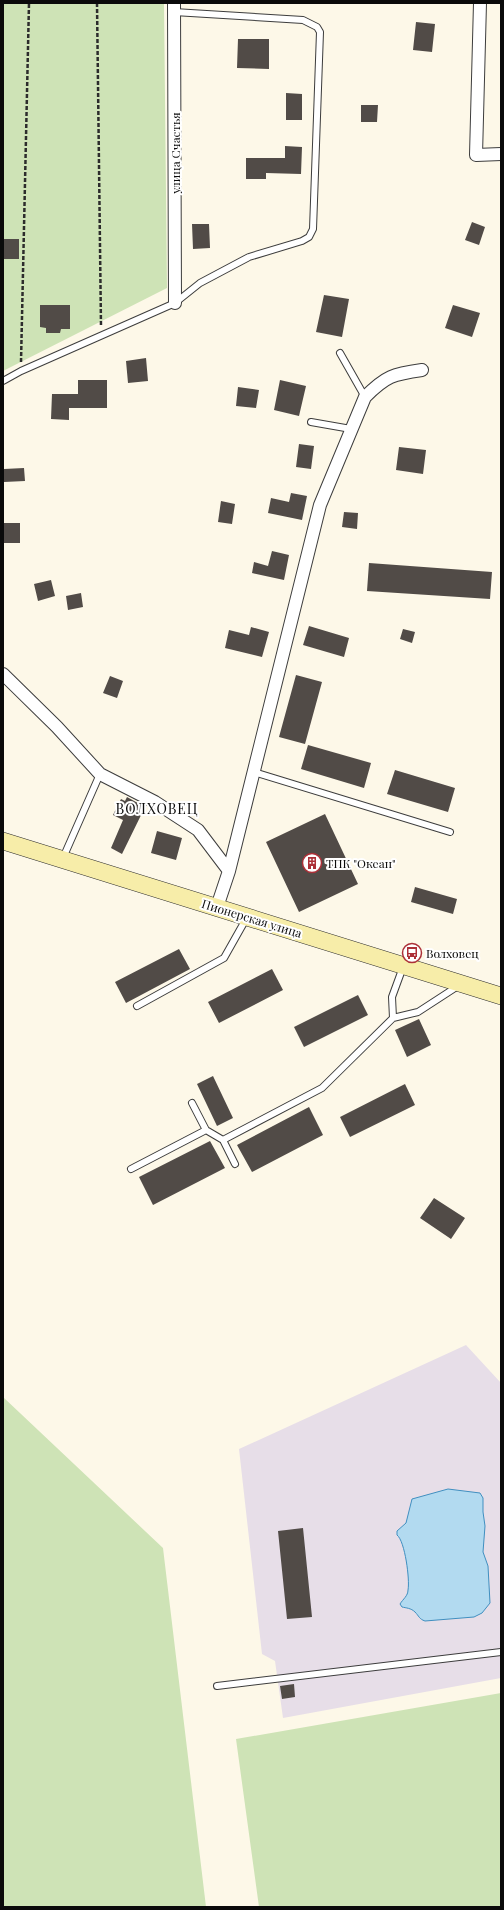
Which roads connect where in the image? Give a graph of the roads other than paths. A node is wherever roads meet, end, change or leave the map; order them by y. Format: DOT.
graph roads {
  1 [pos="480,3"];
  2 [pos="174,8"];
  3 [pos="501,154"];
  4 [pos="175,303"];
  5 [pos="340,353"];
  6 [pos="422,370"];
  7 [pos="3,381"];
  8 [pos="365,397"];
  9 [pos="311,422"];
  10 [pos="351,429"];
  11 [pos="3,674"];
  12 [pos="254,772"];
  13 [pos="100,774"];
  14 [pos="450,832"];
  15 [pos="3,841"];
  16 [pos="63,859"];
  17 [pos="229,871"];
  18 [pos="216,907"];
  19 [pos="247,917"];
  20 [pos="404,966"];
  21 [pos="461,984"];
  22 [pos="501,996"];
  23 [pos="137,1006"];
  24 [pos="393,1018"];
  25 [pos="192,1102"];
  26 [pos="206,1130"];
  27 [pos="223,1140"];
  28 [pos="235,1164"];
  29 [pos="131,1169"];
  30 [pos="501,1652"];
  31 [pos="217,1686"];
  1 -- 3 [label="street"];
  2 -- 4 [label="street, улица Счастья"];
  2 -- 4 [label="lane"];
  4 -- 7 [label="lane"];
  5 -- 8 [label="lane"];
  6 -- 8 [label="street"];
  8 -- 10 [label="street"];
  9 -- 10 [label="lane"];
  10 -- 12 [label="street"];
  11 -- 13 [label="street"];
  12 -- 14 [label="lane"];
  12 -- 17 [label="street"];
  13 -- 16 [label="lane"];
  13 -- 17 [label="street"];
  15 -- 16 [label="street, Пионерская улица"];
  16 -- 18 [label="street, Пионерская улица"];
  17 -- 18 [label="street"];
  18 -- 19 [label="street, Пионерская улица"];
  19 -- 20 [label="street, Пионерская улица"];
  19 -- 23 [label="lane"];
  20 -- 21 [label="street, Пионерская улица"];
  20 -- 24 [label="lane"];
  21 -- 22 [label="street, Пионерская улица"];
  21 -- 24 [label="lane"];
  24 -- 27 [label="lane"];
  25 -- 26 [label="lane"];
  26 -- 27 [label="lane"];
  26 -- 29 [label="lane"];
  27 -- 28 [label="lane"];
  30 -- 31 [label="lane"];
}
